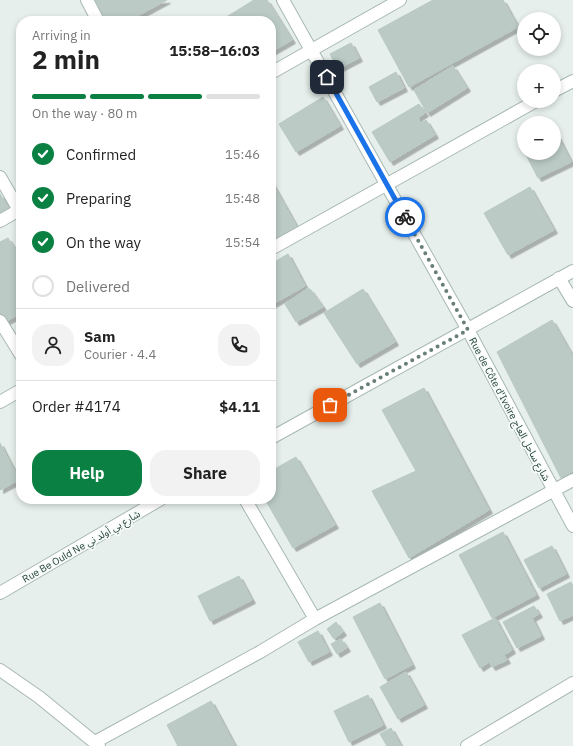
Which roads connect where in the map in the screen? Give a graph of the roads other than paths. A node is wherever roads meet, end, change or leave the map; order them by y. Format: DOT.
graph roads {
  1 [pos="87,0"];
  2 [pos="283,0"];
  3 [pos="400,0"];
  4 [pos="95,16"];
  5 [pos="313,50"];
  6 [pos="276,70"];
  7 [pos="573,81"];
  8 [pos="561,87"];
  9 [pos="523,108"];
  10 [pos="0,178"];
  11 [pos="386,184"];
  12 [pos="16,203"];
  13 [pos="16,211"];
  14 [pos="0,221"];
  15 [pos="276,246"];
  16 [pos="573,271"];
  17 [pos="559,278"];
  18 [pos="573,301"];
  19 [pos="0,322"];
  20 [pos="468,330"];
  21 [pos="16,347"];
  22 [pos="16,393"];
  23 [pos="0,402"];
  24 [pos="276,431"];
  25 [pos="573,480"];
  26 [pos="554,490"];
  27 [pos="152,504"];
  28 [pos="248,504"];
  29 [pos="573,526"];
  30 [pos="0,593"];
  31 [pos="315,620"];
  32 [pos="0,670"];
  33 [pos="573,683"];
  34 [pos="97,744"];
  35 [pos="467,746"];
  1 -- 4 [label="street"];
  2 -- 5 [label="street, Rue de Côte d'Ivoire شارع ساحل العاج"];
  3 -- 5 [label="street"];
  5 -- 6 [label="street"];
  5 -- 11 [label="street, Rue de Côte d'Ivoire شارع ساحل العاج"];
  7 -- 8 [label="street"];
  9 -- 11 [label="street"];
  10 -- 12 [label="street"];
  11 -- 15 [label="street"];
  11 -- 20 [label="street, Rue de Côte d'Ivoire شارع ساحل العاج"];
  13 -- 14 [label="street"];
  16 -- 17 [label="street"];
  17 -- 18 [label="street"];
  17 -- 20 [label="street"];
  19 -- 21 [label="street"];
  20 -- 24 [label="street"];
  20 -- 26 [label="street, Rue de Côte d'Ivoire شارع ساحل العاج"];
  22 -- 23 [label="street"];
  25 -- 26 [label="street"];
  26 -- 29 [label="street, Rue de Côte d'Ivoire شارع ساحل العاج"];
  26 -- 31 [label="street"];
  27 -- 30 [label="street, Rue Be Ould Ne شارع بي أولد ني"];
  28 -- 31 [label="street"];
  31 -- 34 [label="street"];
  32 -- 34 [label="street"];
  33 -- 35 [label="street"];
}
